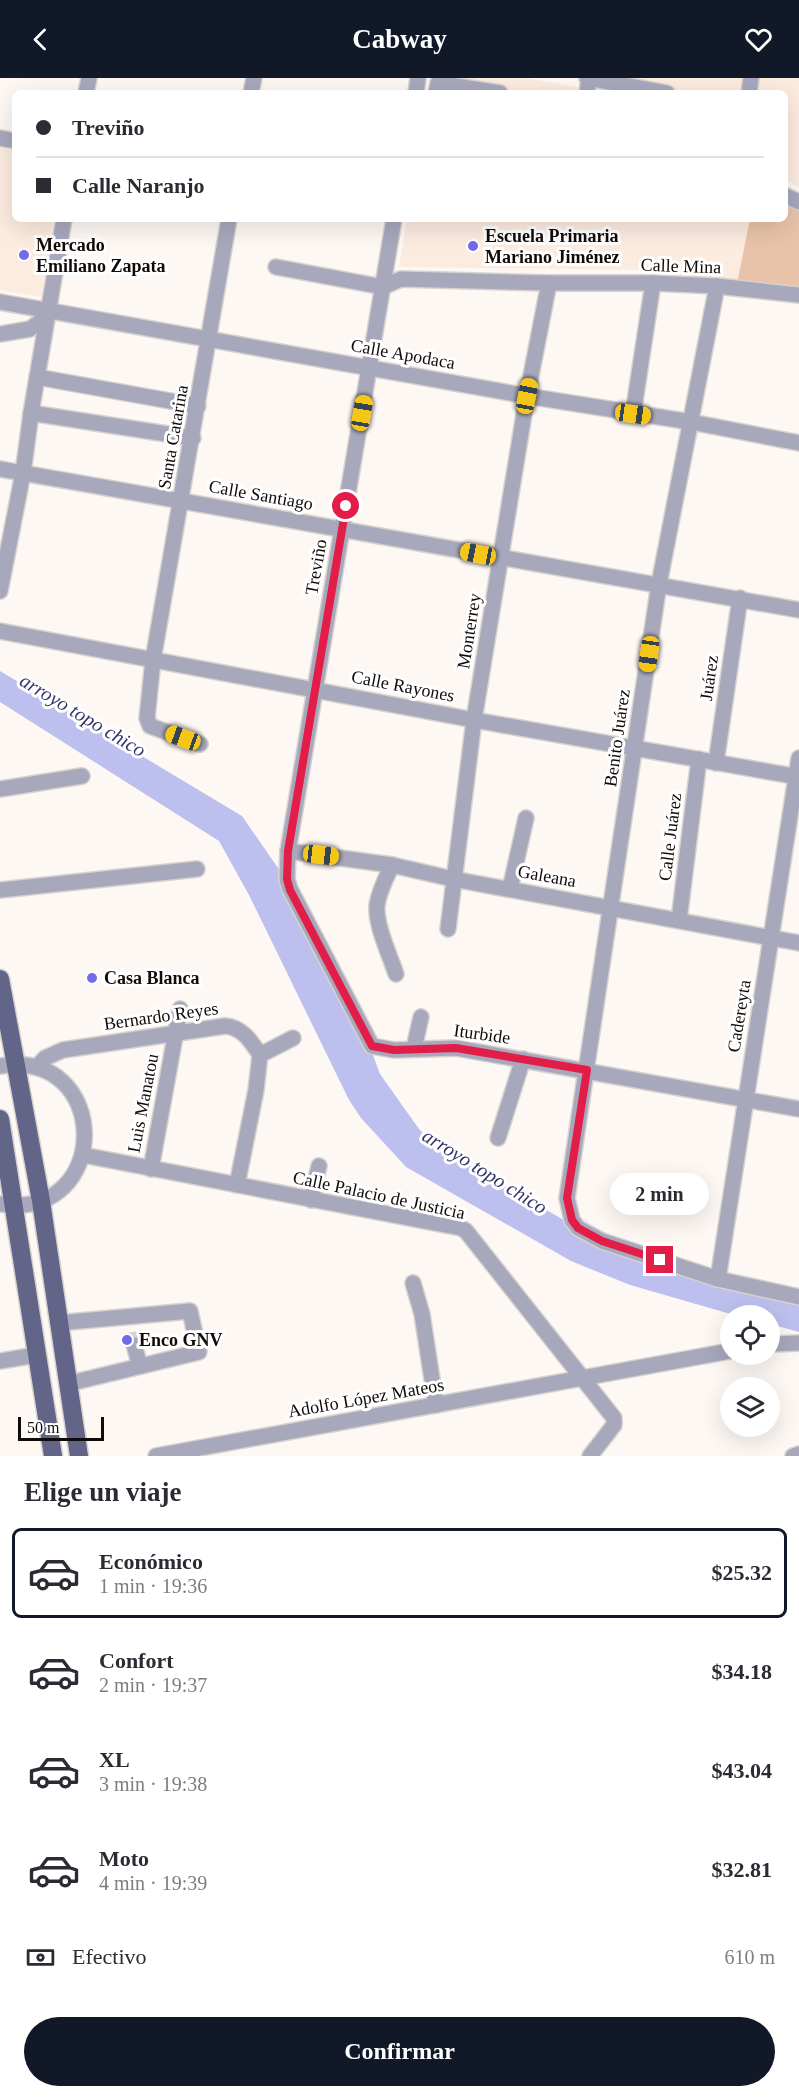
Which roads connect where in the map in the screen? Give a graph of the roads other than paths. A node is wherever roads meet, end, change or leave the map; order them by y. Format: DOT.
graph roads {
  1 [pos="589,78"];
  2 [pos="460,89"];
  3 [pos="437,90"];
  4 [pos="651,90"];
  5 [pos="64,222"];
  6 [pos="229,222"];
  7 [pos="394,222"];
  8 [pos="276,267"];
  9 [pos="549,283"];
  10 [pos="653,283"];
  11 [pos="717,286"];
  12 [pos="383,287"];
  13 [pos="799,295"];
  14 [pos="0,302"];
  15 [pos="49,313"];
  16 [pos="0,334"];
  17 [pos="210,341"];
  18 [pos="369,367"];
  19 [pos="37,377"];
  20 [pos="527,396"];
  21 [pos="198,406"];
  22 [pos="31,413"];
  23 [pos="633,414"];
  24 [pos="691,422"];
  25 [pos="193,438"];
  26 [pos="799,443"];
  27 [pos="0,469"];
  28 [pos="23,473"];
  29 [pos="182,502"];
  30 [pos="342,529"];
  31 [pos="500,558"];
  32 [pos="659,584"];
  33 [pos="0,591"];
  34 [pos="740,598"];
  35 [pos="799,610"];
  36 [pos="0,632"];
  37 [pos="153,660"];
  38 [pos="315,690"];
  39 [pos="474,720"];
  40 [pos="200,744"];
  41 [pos="636,748"];
  42 [pos="799,758"];
  43 [pos="699,759"];
  44 [pos="716,763"];
  45 [pos="82,776"];
  46 [pos="798,777"];
  47 [pos="0,789"];
  48 [pos="526,818"];
  49 [pos="288,851"];
  50 [pos="392,865"];
  51 [pos="197,869"];
  52 [pos="453,879"];
  53 [pos="510,889"];
  54 [pos="0,890"];
  55 [pos="611,908"];
  56 [pos="679,920"];
  57 [pos="448,929"];
  58 [pos="771,938"];
  59 [pos="799,943"];
  60 [pos="396,974"];
  61 [pos="0,979"];
  62 [pos="180,1009"];
  63 [pos="421,1017"];
  64 [pos="177,1034"];
  65 [pos="293,1038"];
  66 [pos="414,1048"];
  67 [pos="260,1055"];
  68 [pos="523,1059"];
  69 [pos="8,1065"];
  70 [pos="37,1067"];
  71 [pos="587,1070"];
  72 [pos="746,1099"];
  73 [pos="799,1109"];
  74 [pos="0,1119"];
  75 [pos="498,1138"];
  76 [pos="83,1155"];
  77 [pos="319,1166"];
  78 [pos="150,1169"];
  79 [pos="237,1185"];
  80 [pos="311,1200"];
  81 [pos="40,1201"];
  82 [pos="7,1205"];
  83 [pos="718,1279"];
  84 [pos="413,1283"];
  85 [pos="799,1297"];
  86 [pos="58,1323"];
  87 [pos="132,1332"];
  88 [pos="795,1343"];
  89 [pos="780,1344"];
  90 [pos="720,1353"];
  91 [pos="36,1355"];
  92 [pos="0,1361"];
  93 [pos="140,1366"];
  94 [pos="583,1378"];
  95 [pos="68,1384"];
  96 [pos="436,1405"];
  97 [pos="799,1454"];
  98 [pos="53,1456"];
  99 [pos="79,1456"];
  100 [pos="156,1456"];
  101 [pos="590,1456"];
  102 [pos="793,1456"];
  1 -- 4 [label="street"];
  2 -- 3 [label="street"];
  5 -- 15 [label="street"];
  6 -- 17 [label="street, Santa Catarina"];
  7 -- 12 [label="street, Treviño"];
  8 -- 12 [label="street"];
  9 -- 10 [label="street, Calle Mina"];
  9 -- 12 [label="street, Calle Mina"];
  9 -- 20 [label="street, Monterrey"];
  10 -- 11 [label="street, Calle Mina"];
  10 -- 23 [label="street"];
  11 -- 13 [label="street, Calle Mina"];
  11 -- 24 [label="street, Benito Juárez"];
  12 -- 18 [label="street, Treviño"];
  14 -- 15 [label="street, Calle Apodaca"];
  15 -- 16 [label="street"];
  15 -- 17 [label="street, Calle Apodaca"];
  15 -- 19 [label="street"];
  17 -- 18 [label="street, Calle Apodaca"];
  17 -- 21 [label="street, Santa Catarina"];
  18 -- 20 [label="street, Calle Apodaca"];
  18 -- 30 [label="street, Treviño"];
  19 -- 21 [label="street"];
  19 -- 22 [label="street"];
  20 -- 23 [label="street, Calle Apodaca"];
  20 -- 31 [label="street, Monterrey"];
  21 -- 25 [label="street, Santa Catarina"];
  22 -- 25 [label="street"];
  22 -- 28 [label="street"];
  23 -- 24 [label="street, Calle Apodaca"];
  24 -- 26 [label="street, Calle Apodaca"];
  24 -- 32 [label="street, Benito Juárez"];
  25 -- 29 [label="street, Santa Catarina"];
  27 -- 28 [label="street, Calle Santiago"];
  28 -- 29 [label="street, Calle Santiago"];
  28 -- 33 [label="street"];
  29 -- 30 [label="street, Calle Santiago"];
  29 -- 37 [label="street, Santa Catarina"];
  30 -- 31 [label="street, Calle Santiago"];
  30 -- 38 [label="street, Treviño"];
  31 -- 32 [label="street, Calle Santiago"];
  31 -- 39 [label="street, Monterrey"];
  32 -- 34 [label="street, Calle Santiago"];
  32 -- 41 [label="street, Benito Juárez"];
  34 -- 35 [label="street, Calle Santiago"];
  34 -- 44 [label="street, Juárez"];
  36 -- 37 [label="street, Calle Rayones"];
  37 -- 38 [label="street, Calle Rayones"];
  37 -- 40 [label="street, Santa Catarina"];
  38 -- 39 [label="street, Calle Rayones"];
  38 -- 49 [label="street, Treviño"];
  39 -- 41 [label="street, Calle Rayones"];
  39 -- 52 [label="street, Monterrey"];
  41 -- 43 [label="street, Calle Rayones"];
  41 -- 55 [label="street, Benito Juárez"];
  42 -- 46 [label="street, Cadereyta"];
  43 -- 44 [label="street, Calle Rayones"];
  43 -- 56 [label="street, Calle Juárez"];
  44 -- 46 [label="street, Calle Rayones"];
  45 -- 47 [label="street"];
  46 -- 58 [label="street, Cadereyta"];
  48 -- 53 [label="street"];
  49 -- 50 [label="street, Galeana"];
  49 -- 66 [label="street, Iturbide"];
  50 -- 52 [label="street, Galeana"];
  50 -- 60 [label="street"];
  51 -- 54 [label="street"];
  52 -- 53 [label="street, Galeana"];
  52 -- 57 [label="street, Monterrey"];
  53 -- 55 [label="street, Galeana"];
  55 -- 56 [label="street, Galeana"];
  55 -- 71 [label="street, Benito Juárez"];
  56 -- 58 [label="street, Galeana"];
  58 -- 59 [label="street, Galeana"];
  58 -- 72 [label="street, Cadereyta"];
  61 -- 69 [label="main road"];
  62 -- 64 [label="street, Luis Manatou"];
  63 -- 66 [label="street"];
  64 -- 67 [label="street, Bernardo Reyes"];
  64 -- 70 [label="street, Bernardo Reyes"];
  64 -- 78 [label="street, Luis Manatou"];
  65 -- 67 [label="street"];
  66 -- 68 [label="street, Iturbide"];
  67 -- 79 [label="street"];
  68 -- 71 [label="street, Iturbide"];
  68 -- 75 [label="street"];
  69 -- 70 [label="street"];
  69 -- 81 [label="main road"];
  70 -- 76 [label="street"];
  71 -- 72 [label="street, Iturbide"];
  71 -- 83 [label="street, Benito Juárez"];
  72 -- 73 [label="street, Iturbide"];
  72 -- 83 [label="street, Cadereyta"];
  74 -- 82 [label="main road"];
  76 -- 78 [label="street, Calle Palacio de Justicia"];
  76 -- 81 [label="street"];
  77 -- 80 [label="street"];
  78 -- 79 [label="street, Calle Palacio de Justicia"];
  79 -- 80 [label="street, Calle Palacio de Justicia"];
  80 -- 94 [label="street, Calle Palacio de Justicia"];
  81 -- 82 [label="street"];
  81 -- 86 [label="main road"];
  82 -- 91 [label="main road"];
  83 -- 85 [label="street"];
  84 -- 96 [label="street"];
  86 -- 87 [label="street"];
  86 -- 95 [label="main road"];
  87 -- 93 [label="street"];
  87 -- 93 [label="street"];
  88 -- 89 [label="street"];
  90 -- 94 [label="street, Adolfo López Mateos"];
  91 -- 92 [label="street"];
  91 -- 98 [label="main road"];
  93 -- 95 [label="street"];
  94 -- 96 [label="street, Adolfo López Mateos"];
  94 -- 101 [label="street, Calle Palacio de Justicia"];
  95 -- 99 [label="main road"];
  96 -- 100 [label="street, Adolfo López Mateos"];
  97 -- 102 [label="street"];
}
